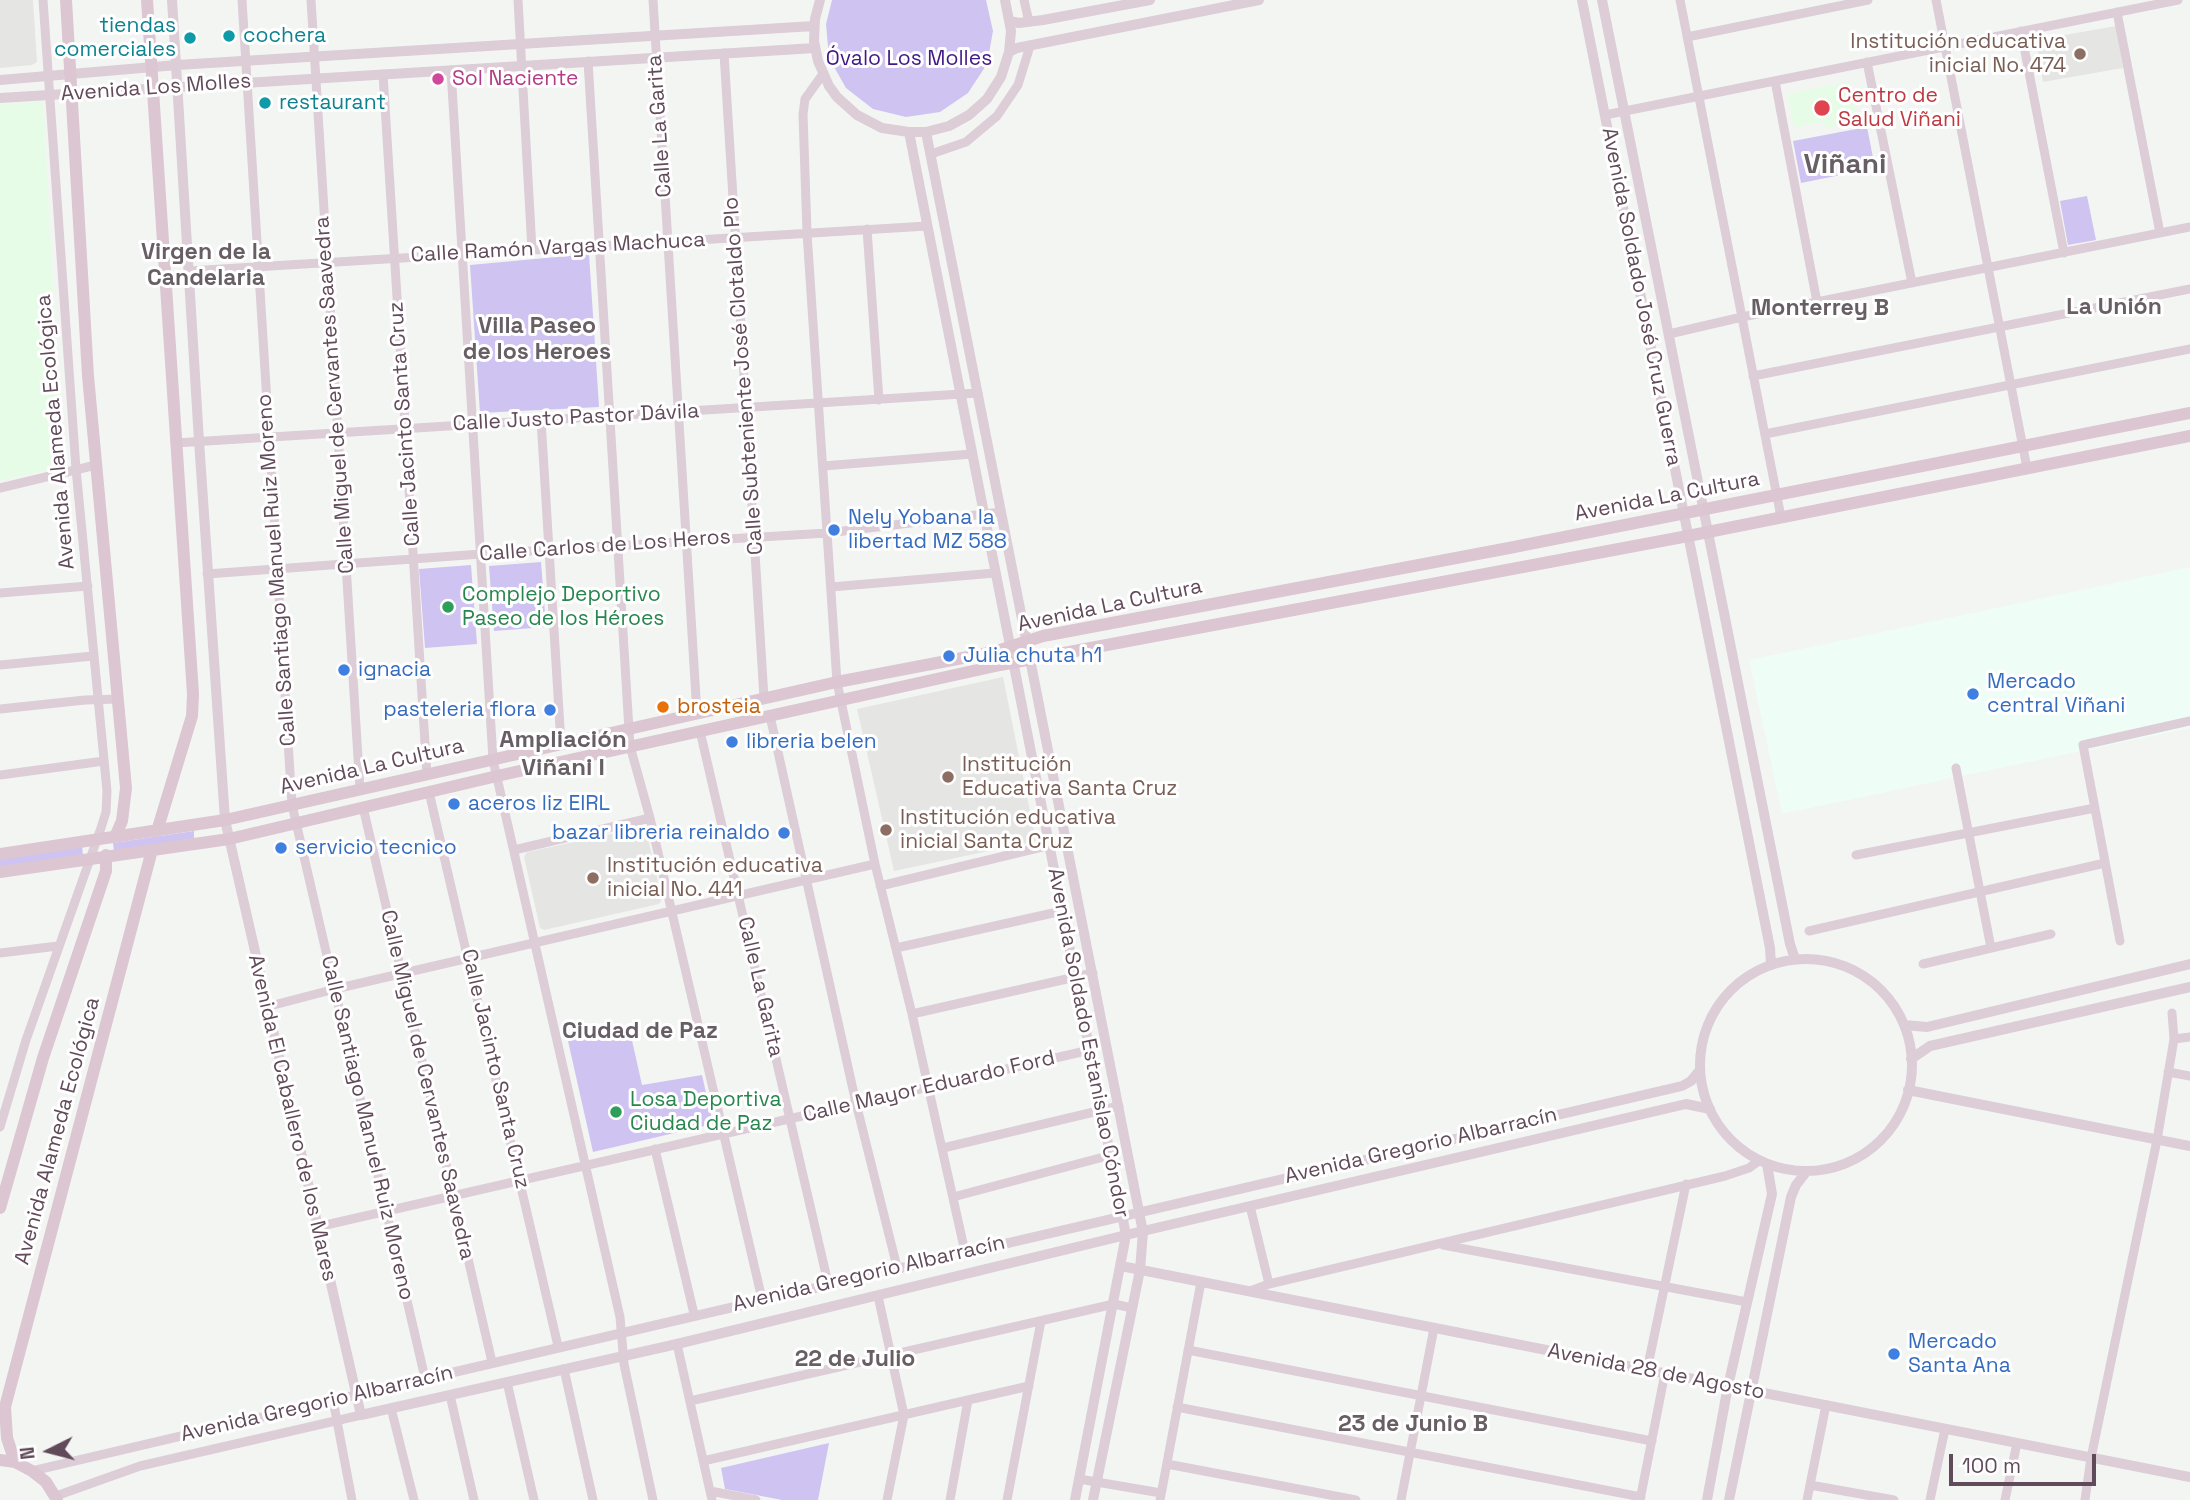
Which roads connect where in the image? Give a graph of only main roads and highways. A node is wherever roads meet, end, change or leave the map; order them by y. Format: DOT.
graph roads {
  1 [pos="66,0"];
  2 [pos="147,0"];
  3 [pos="2190,413"];
  4 [pos="2190,436"];
  5 [pos="1357,576"];
  6 [pos="1361,597"];
  7 [pos="157,831"];
  8 [pos="115,837"];
  9 [pos="152,850"];
  10 [pos="0,854"];
  11 [pos="106,855"];
  12 [pos="0,872"];
  13 [pos="0,1208"];
  14 [pos="0,1460"];
  15 [pos="15,1462"];
  16 [pos="57,1498"];
  1 -- 8 [label="main road, Avenida Alameda Ecológica"];
  2 -- 7 [label="main road"];
  3 -- 5 [label="main road, Avenida La Cultura"];
  4 -- 6 [label="main road, Avenida La Cultura"];
  5 -- 6 [label="main road"];
  5 -- 7 [label="main road, Avenida La Cultura"];
  6 -- 9 [label="main road, Avenida La Cultura"];
  7 -- 8 [label="main road, Avenida La Cultura"];
  8 -- 10 [label="main road, Avenida La Cultura"];
  9 -- 11 [label="main road, Avenida La Cultura"];
  9 -- 15 [label="main road, Avenida Alameda Ecológica"];
  11 -- 12 [label="main road, Avenida La Cultura"];
  11 -- 13 [label="main road, Avenida Alameda Ecológica"];
  14 -- 15 [label="main road"];
  15 -- 16 [label="main road"];
}
